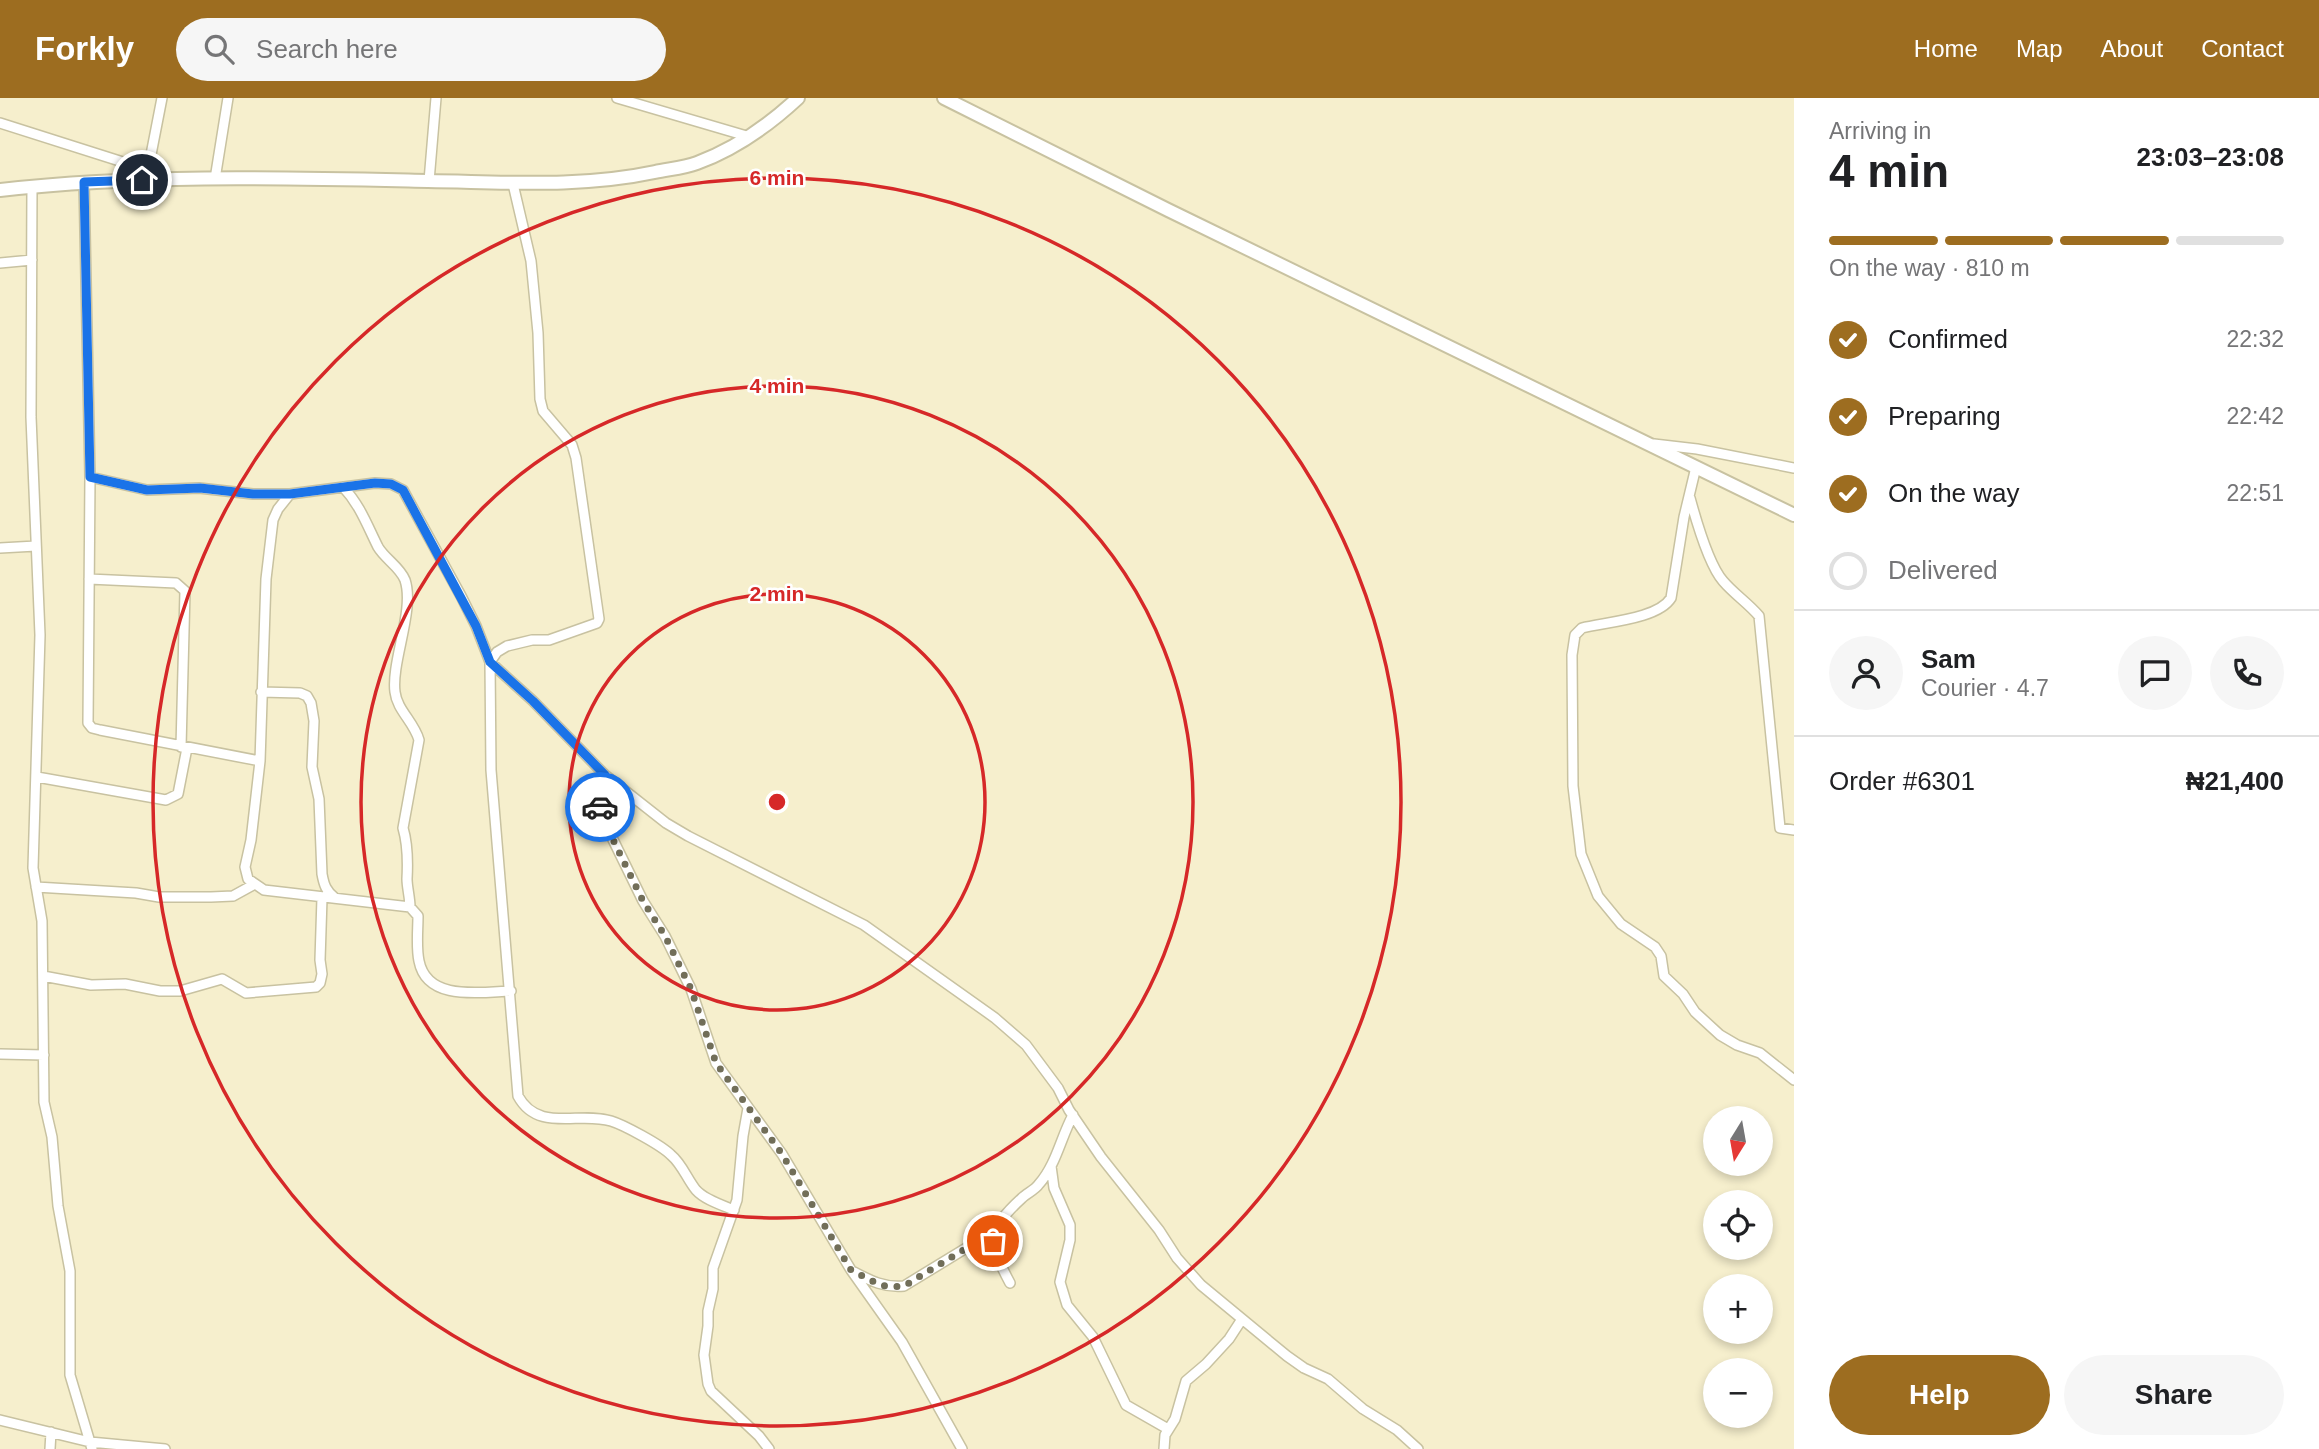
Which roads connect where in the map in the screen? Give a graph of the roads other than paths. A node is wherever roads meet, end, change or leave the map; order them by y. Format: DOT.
graph roads {
  1 [pos="162,98"];
  2 [pos="228,98"];
  3 [pos="436,98"];
  4 [pos="617,98"];
  5 [pos="798,98"];
  6 [pos="944,98"];
  7 [pos="0,123"];
  8 [pos="750,137"];
  9 [pos="145,175"];
  10 [pos="215,180"];
  11 [pos="429,181"];
  12 [pos="84,182"];
  13 [pos="513,184"];
  14 [pos="32,186"];
  15 [pos="0,190"];
  16 [pos="32,260"];
  17 [pos="0,263"];
  18 [pos="1646,443"];
  19 [pos="1696,467"];
  20 [pos="1794,468"];
  21 [pos="90,477"];
  22 [pos="343,487"];
  23 [pos="290,494"];
  24 [pos="1689,497"];
  25 [pos="1794,515"];
  26 [pos="36,546"];
  27 [pos="0,548"];
  28 [pos="89,579"];
  29 [pos="490,662"];
  30 [pos="261,692"];
  31 [pos="184,747"];
  32 [pos="260,761"];
  33 [pos="605,775"];
  34 [pos="37,777"];
  35 [pos="1794,830"];
  36 [pos="253,885"];
  37 [pos="36,887"];
  38 [pos="322,898"];
  39 [pos="335,898"];
  40 [pos="410,907"];
  41 [pos="43,975"];
  42 [pos="511,991"];
  43 [pos="0,1054"];
  44 [pos="44,1055"];
  45 [pos="1794,1080"];
  46 [pos="748,1108"];
  47 [pos="1073,1115"];
  48 [pos="1051,1166"];
  49 [pos="734,1210"];
  50 [pos="995,1231"];
  51 [pos="851,1270"];
  52 [pos="1010,1283"];
  53 [pos="1242,1319"];
  54 [pos="0,1420"];
  55 [pos="1168,1429"];
  56 [pos="51,1432"];
  57 [pos="91,1446"];
  58 [pos="50,1449"];
  59 [pos="165,1449"];
  60 [pos="769,1449"];
  61 [pos="962,1449"];
  62 [pos="1164,1449"];
  63 [pos="1418,1449"];
  1 -- 9 [label="street"];
  2 -- 10 [label="street"];
  3 -- 11 [label="street"];
  4 -- 8 [label="street"];
  5 -- 8 [label="main road"];
  6 -- 18 [label="main road"];
  7 -- 9 [label="street"];
  8 -- 13 [label="main road"];
  9 -- 10 [label="main road"];
  9 -- 12 [label="main road"];
  10 -- 11 [label="main road"];
  11 -- 13 [label="main road"];
  12 -- 14 [label="main road"];
  12 -- 21 [label="street"];
  13 -- 29 [label="street"];
  14 -- 15 [label="main road"];
  14 -- 16 [label="street"];
  16 -- 17 [label="street"];
  16 -- 26 [label="street"];
  18 -- 19 [label="main road"];
  18 -- 20 [label="street"];
  19 -- 24 [label="street"];
  19 -- 25 [label="main road"];
  21 -- 23 [label="street"];
  21 -- 28 [label="street"];
  22 -- 23 [label="street"];
  22 -- 29 [label="street"];
  22 -- 40 [label="street"];
  23 -- 30 [label="street"];
  24 -- 35 [label="street"];
  24 -- 45 [label="street"];
  26 -- 27 [label="street"];
  26 -- 34 [label="street"];
  28 -- 31 [label="street"];
  28 -- 31 [label="street"];
  29 -- 33 [label="street"];
  29 -- 42 [label="street"];
  30 -- 32 [label="street"];
  30 -- 39 [label="street"];
  31 -- 32 [label="street"];
  31 -- 34 [label="street"];
  32 -- 36 [label="street"];
  33 -- 46 [label="street"];
  33 -- 47 [label="street"];
  34 -- 37 [label="street"];
  36 -- 37 [label="street"];
  36 -- 38 [label="street"];
  37 -- 41 [label="street"];
  38 -- 39 [label="street"];
  38 -- 41 [label="street"];
  39 -- 40 [label="street"];
  40 -- 42 [label="street"];
  41 -- 44 [label="street"];
  42 -- 49 [label="street"];
  43 -- 44 [label="street"];
  44 -- 57 [label="street"];
  46 -- 49 [label="street"];
  46 -- 51 [label="street"];
  47 -- 48 [label="street"];
  47 -- 53 [label="street"];
  48 -- 50 [label="street"];
  48 -- 55 [label="street"];
  49 -- 60 [label="street"];
  50 -- 51 [label="street"];
  50 -- 52 [label="street"];
  51 -- 61 [label="street"];
  53 -- 55 [label="street"];
  53 -- 63 [label="street"];
  54 -- 56 [label="street"];
  55 -- 62 [label="street"];
  56 -- 57 [label="street"];
  56 -- 58 [label="street"];
  57 -- 59 [label="street"];
}
